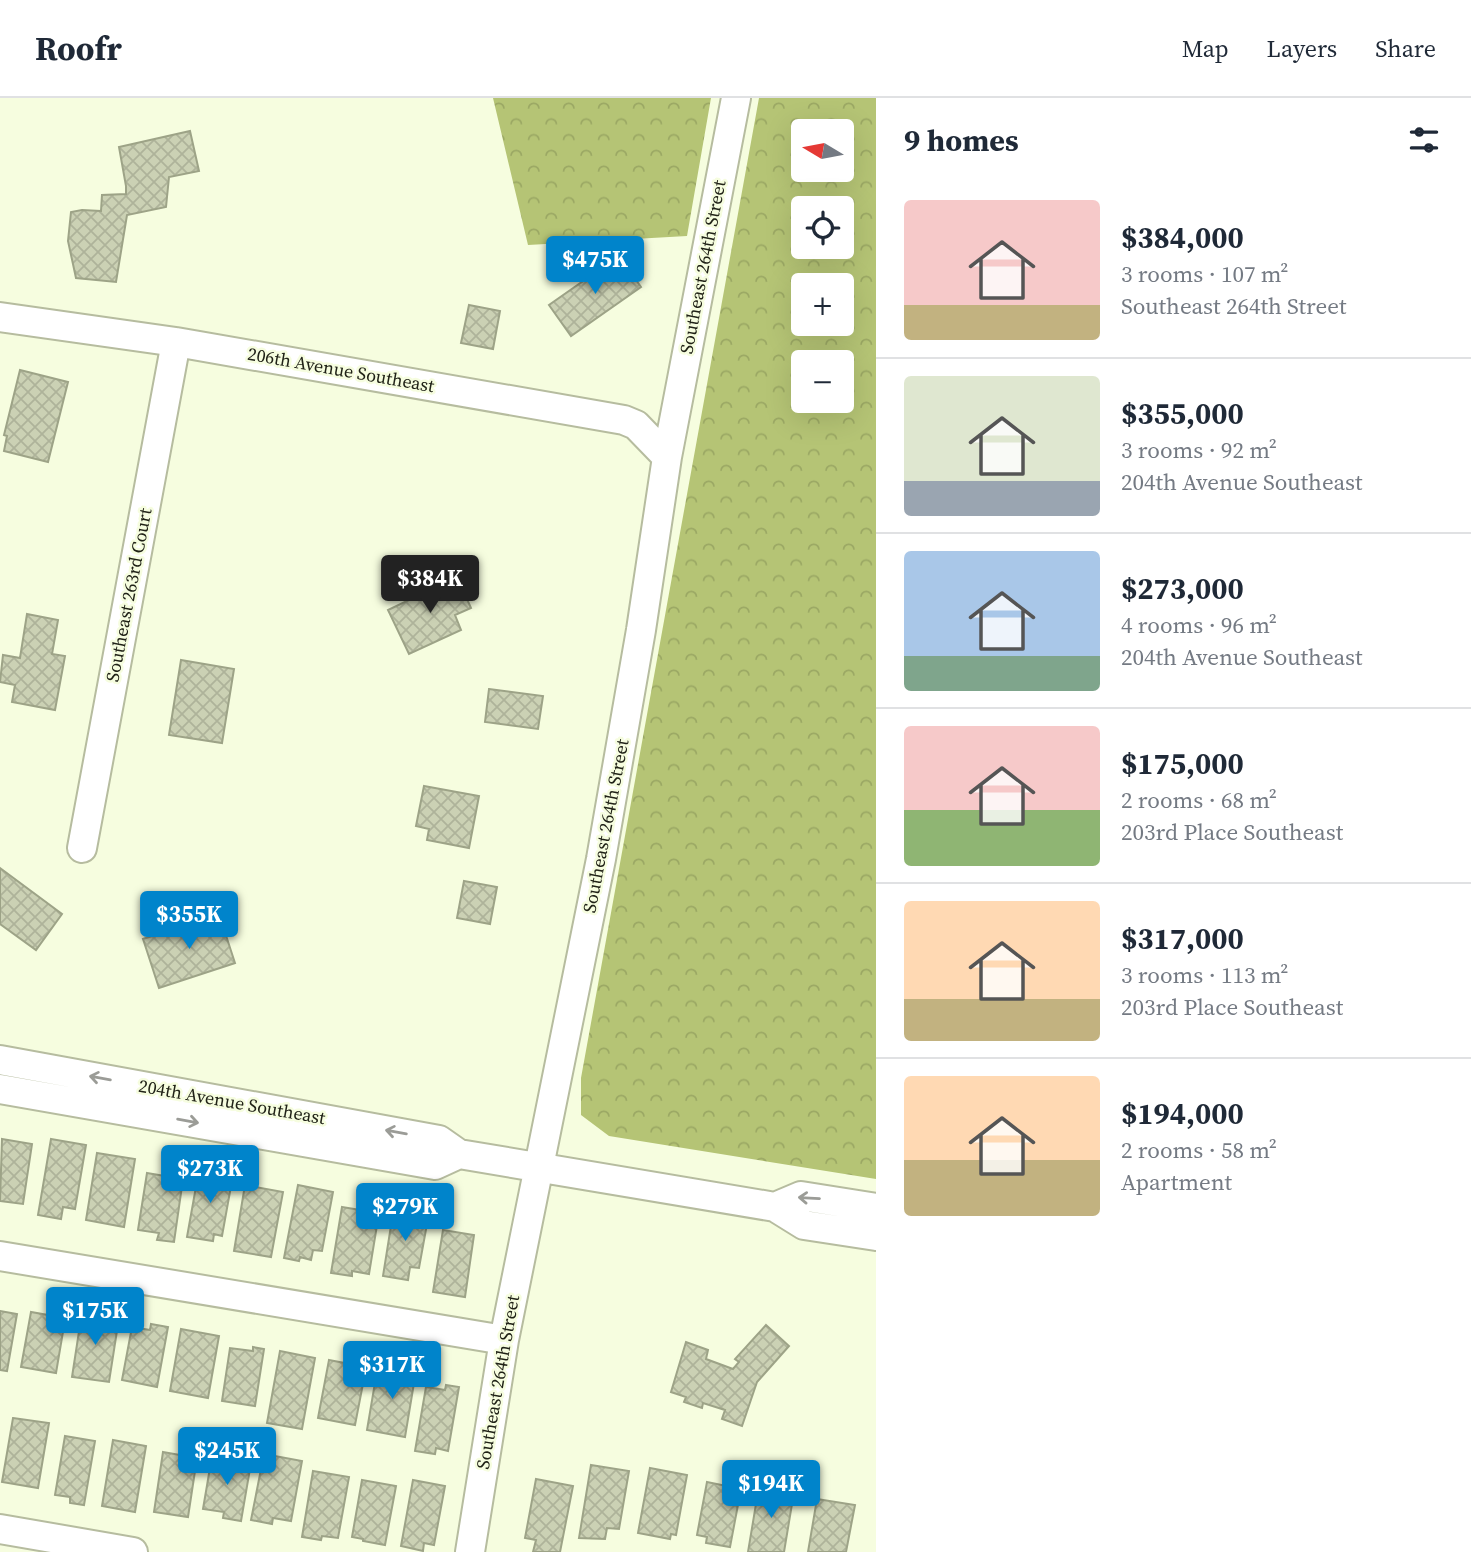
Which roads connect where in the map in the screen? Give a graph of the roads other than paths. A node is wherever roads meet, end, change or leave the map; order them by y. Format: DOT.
graph roads {
  1 [pos="736,98"];
  2 [pos="0,317"];
  3 [pos="176,342"];
  4 [pos="667,457"];
  5 [pos="82,848"];
  6 [pos="0,1060"];
  7 [pos="0,1089"];
  8 [pos="459,1154"];
  9 [pos="538,1167"];
  10 [pos="775,1207"];
  11 [pos="876,1208"];
  12 [pos="876,1236"];
  13 [pos="0,1256"];
  14 [pos="504,1340"];
  15 [pos="0,1529"];
  16 [pos="133,1552"];
  17 [pos="470,1552"];
  1 -- 4 [label="street, Southeast 264th Street"];
  2 -- 3 [label="street, 206th Avenue Southeast"];
  3 -- 4 [label="street, 206th Avenue Southeast"];
  3 -- 5 [label="street, Southeast 263rd Court"];
  4 -- 9 [label="street, Southeast 264th Street"];
  8 -- 6 [label="street, 204th Avenue Southeast, one-way"];
  7 -- 8 [label="street, 204th Avenue Southeast, one-way"];
  8 -- 9 [label="street, 204th Avenue Southeast"];
  9 -- 10 [label="street, 204th Avenue Southeast"];
  9 -- 14 [label="street, Southeast 264th Street"];
  11 -- 10 [label="street, 204th Avenue Southeast, one-way"];
  10 -- 12 [label="street, 204th Avenue Southeast"];
  13 -- 14 [label="street"];
  14 -- 17 [label="street, Southeast 264th Street"];
  15 -- 16 [label="street"];
}
